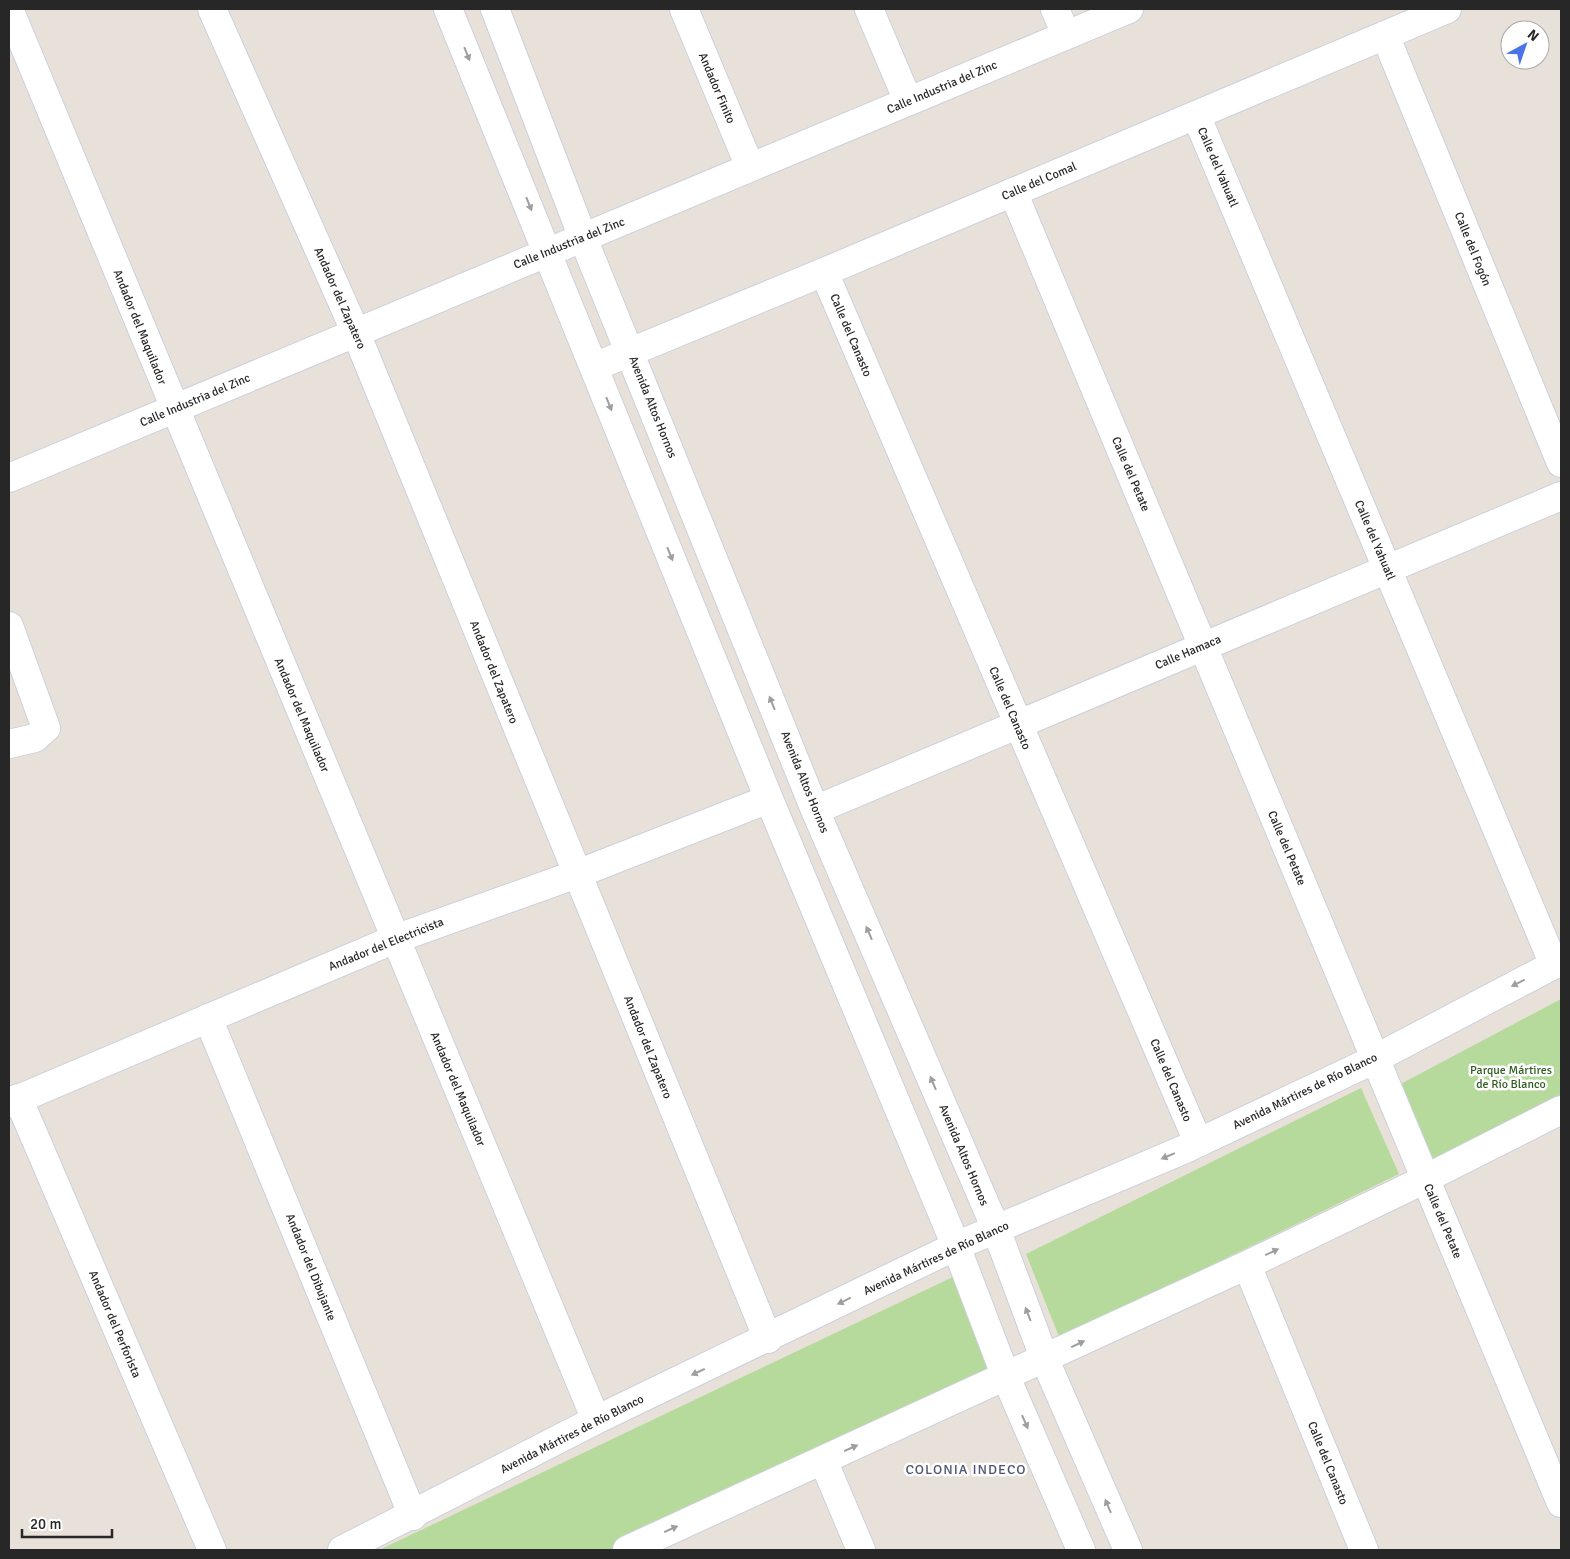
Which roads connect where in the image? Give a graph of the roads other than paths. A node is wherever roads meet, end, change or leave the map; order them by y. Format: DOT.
graph roads {
  1 [pos="9,9"];
  2 [pos="212,9"];
  3 [pos="448,9"];
  4 [pos="684,9"];
  5 [pos="869,9"];
  6 [pos="1055,9"];
  7 [pos="1128,9"];
  8 [pos="1447,9"];
  9 [pos="505,12"];
  10 [pos="1066,35"];
  11 [pos="1385,35"];
  12 [pos="908,101"];
  13 [pos="1196,115"];
  14 [pos="750,167"];
  15 [pos="1013,192"];
  16 [pos="583,238"];
  17 [pos="548,252"];
  18 [pos="824,272"];
  19 [pos="356,333"];
  20 [pos="630,351"];
  21 [pos="594,367"];
  22 [pos="174,409"];
  23 [pos="1561,463"];
  24 [pos="9,478"];
  25 [pos="1561,496"];
  26 [pos="1387,570"];
  27 [pos="9,626"];
  28 [pos="1203,646"];
  29 [pos="1017,724"];
  30 [pos="9,744"];
  31 [pos="769,799"];
  32 [pos="815,810"];
  33 [pos="577,874"];
  34 [pos="395,939"];
  35 [pos="1557,963"];
  36 [pos="208,1018"];
  37 [pos="1375,1058"];
  38 [pos="14,1100"];
  39 [pos="1561,1110"];
  40 [pos="1198,1142"];
  41 [pos="1426,1179"];
  42 [pos="996,1229"];
  43 [pos="956,1246"];
  44 [pos="1247,1264"];
  45 [pos="768,1339"];
  46 [pos="1045,1360"];
  47 [pos="1006,1377"];
  48 [pos="596,1420"];
  49 [pos="824,1460"];
  50 [pos="1561,1503"];
  51 [pos="413,1516"];
  52 [pos="639,1547"];
  53 [pos="212,1550"];
  54 [pos="342,1550"];
  55 [pos="860,1550"];
  56 [pos="1081,1550"];
  57 [pos="1128,1550"];
  58 [pos="1364,1550"];
  1 -- 22 [label="street, Andador del Maquilador"];
  2 -- 19 [label="street, Andador del Zapatero"];
  3 -- 17 [label="street, one-way"];
  4 -- 14 [label="street, Andador Finito"];
  5 -- 12 [label="street"];
  6 -- 10 [label="street"];
  7 -- 10 [label="street, Calle Industria del Zinc"];
  8 -- 11 [label="street, Calle del Comal"];
  9 -- 16 [label="street, Avenida Altos Hornos"];
  10 -- 12 [label="street, Calle Industria del Zinc"];
  11 -- 13 [label="street, Calle del Comal"];
  11 -- 23 [label="street, Calle del Fogón"];
  12 -- 14 [label="street, Calle Industria del Zinc"];
  13 -- 15 [label="street, Calle del Comal"];
  13 -- 26 [label="street, Calle del Yahuatl"];
  14 -- 16 [label="street, Calle Industria del Zinc"];
  15 -- 18 [label="street, Calle del Comal"];
  15 -- 28 [label="street, Calle del Petate"];
  16 -- 17 [label="street, Calle Industria del Zinc"];
  16 -- 20 [label="street, Avenida Altos Hornos"];
  17 -- 19 [label="street, Calle Industria del Zinc"];
  17 -- 21 [label="street"];
  18 -- 20 [label="street, Calle del Comal"];
  18 -- 29 [label="street, Calle del Canasto"];
  19 -- 22 [label="street, Calle Industria del Zinc"];
  19 -- 33 [label="street, Andador del Zapatero"];
  20 -- 21 [label="street, Calle del Comal"];
  32 -- 20 [label="street, Avenida Altos Hornos, one-way"];
  21 -- 31 [label="street, one-way"];
  22 -- 24 [label="street, Calle Industria del Zinc"];
  22 -- 34 [label="street, Andador del Maquilador"];
  25 -- 26 [label="street, Calle Hamaca"];
  26 -- 28 [label="street, Calle Hamaca"];
  26 -- 35 [label="street, Calle del Yahuatl"];
  27 -- 30 [label="street"];
  28 -- 29 [label="street, Calle Hamaca"];
  28 -- 37 [label="street, Calle del Petate"];
  29 -- 32 [label="street, Calle Hamaca"];
  29 -- 40 [label="street, Calle del Canasto"];
  31 -- 33 [label="street, Andador del Electricista"];
  31 -- 43 [label="street"];
  42 -- 32 [label="street, Avenida Altos Hornos, one-way"];
  33 -- 34 [label="street, Andador del Electricista"];
  33 -- 45 [label="street, Andador del Zapatero"];
  34 -- 36 [label="street, Andador del Electricista"];
  34 -- 48 [label="street, Andador del Maquilador"];
  35 -- 37 [label="street, Avenida Mártires de Río Blanco, one-way"];
  36 -- 38 [label="street, Andador del Electricista"];
  36 -- 51 [label="street, Andador del Dibujante"];
  37 -- 40 [label="street, Avenida Mártires de Río Blanco"];
  37 -- 41 [label="street, Calle del Petate"];
  38 -- 53 [label="street, Andador del Perforista"];
  39 -- 41 [label="street"];
  40 -- 42 [label="street, Avenida Mártires de Río Blanco, one-way"];
  44 -- 41 [label="street, one-way"];
  41 -- 50 [label="street, Calle del Petate"];
  42 -- 43 [label="street, Avenida Mártires de Río Blanco"];
  46 -- 42 [label="street, Avenida Altos Hornos, one-way"];
  43 -- 45 [label="street, Avenida Mártires de Río Blanco, one-way"];
  43 -- 47 [label="street"];
  46 -- 44 [label="street, one-way"];
  44 -- 58 [label="street, Calle del Canasto"];
  45 -- 48 [label="street, Avenida Mártires de Río Blanco, one-way"];
  46 -- 47 [label="street"];
  57 -- 46 [label="street, Avenida Altos Hornos, one-way"];
  49 -- 47 [label="street, one-way"];
  47 -- 56 [label="street, one-way"];
  48 -- 51 [label="street, Avenida Mártires de Río Blanco"];
  52 -- 49 [label="street, one-way"];
  49 -- 55 [label="street"];
  51 -- 54 [label="street, Avenida Mártires de Río Blanco"];
}
